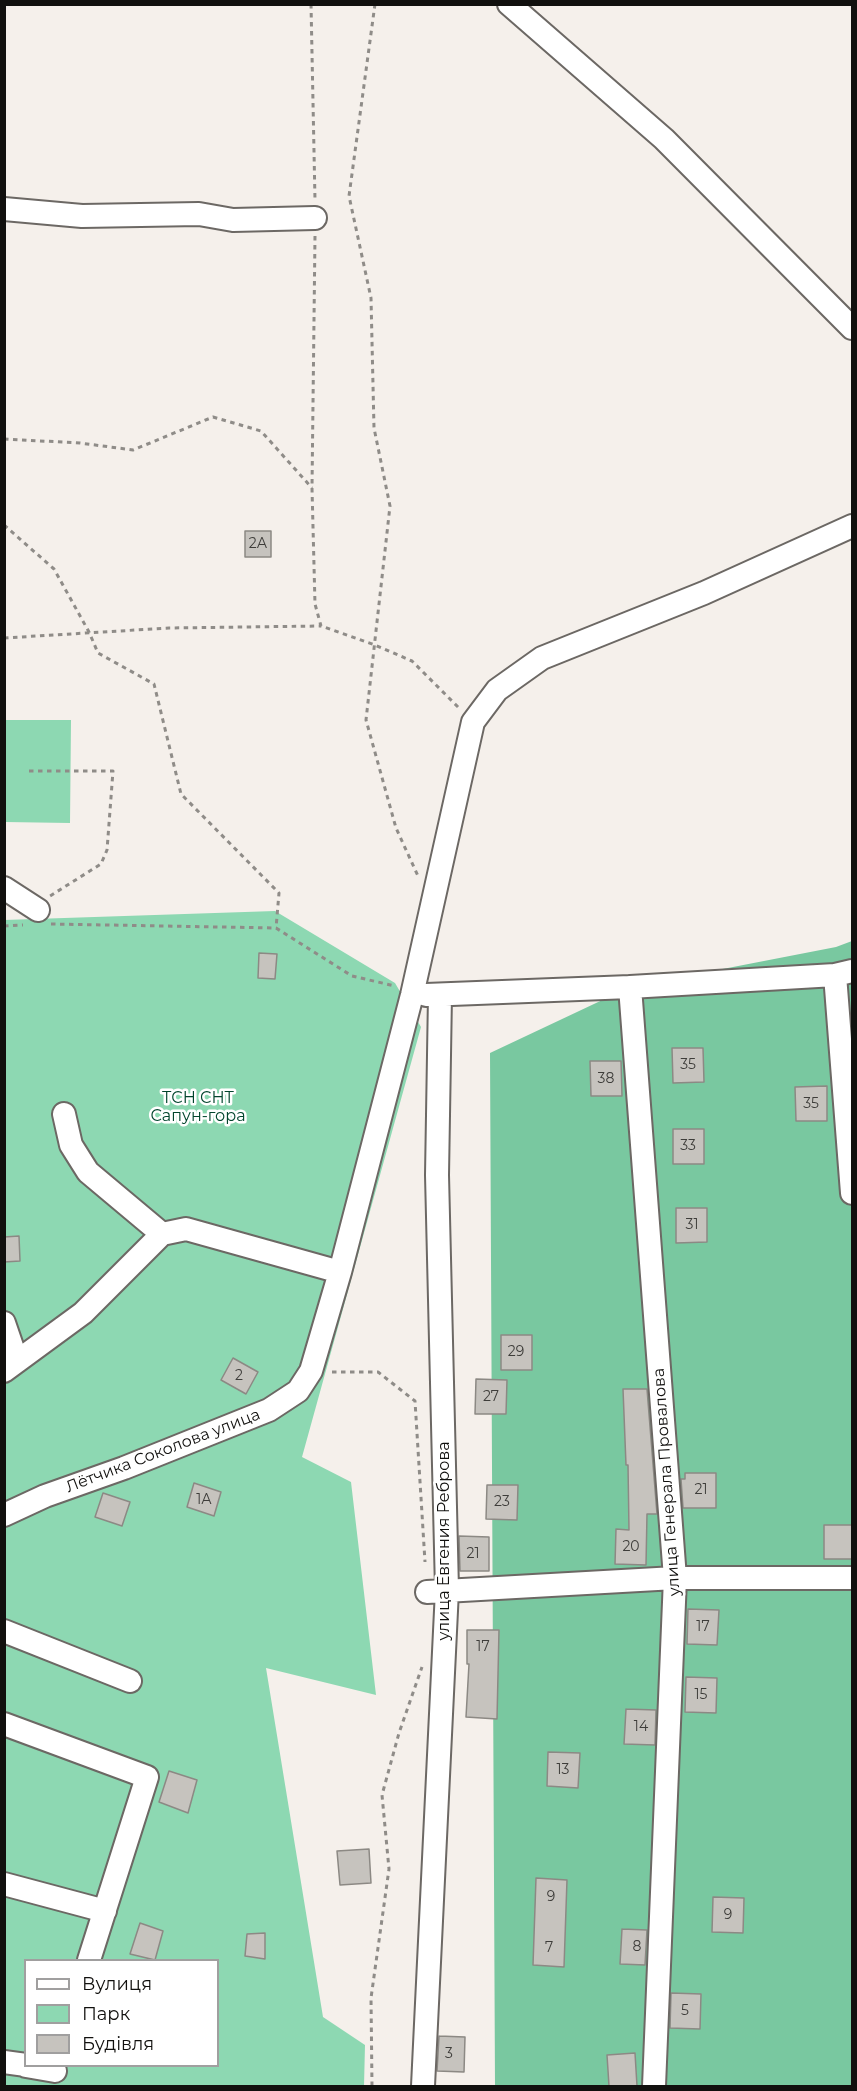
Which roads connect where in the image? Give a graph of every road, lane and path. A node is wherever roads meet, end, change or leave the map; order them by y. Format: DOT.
graph roads {
  1 [pos="311,4"];
  2 [pos="375,4"];
  3 [pos="509,4"];
  4 [pos="4,209"];
  5 [pos="315,218"];
  6 [pos="852,326"];
  7 [pos="4,438"];
  8 [pos="312,488"];
  9 [pos="4,525"];
  10 [pos="852,526"];
  11 [pos="321,626"];
  12 [pos="89,633"];
  13 [pos="4,638"];
  14 [pos="375,645"];
  15 [pos="473,722"];
  16 [pos="29,771"];
  17 [pos="418,878"];
  18 [pos="4,888"];
  19 [pos="37,917"];
  20 [pos="4,926"];
  21 [pos="276,928"];
  22 [pos="844,973"];
  23 [pos="630,987"];
  24 [pos="440,995"];
  25 [pos="412,996"];
  26 [pos="64,1114"];
  27 [pos="852,1193"];
  28 [pos="162,1234"];
  29 [pos="340,1272"];
  30 [pos="4,1323"];
  31 [pos="10,1366"];
  32 [pos="311,1371"];
  33 [pos="4,1515"];
  34 [pos="675,1578"];
  35 [pos="852,1578"];
  36 [pos="437,1591"];
  37 [pos="4,1631"];
  38 [pos="422,1667"];
  39 [pos="130,1681"];
  40 [pos="4,1724"];
  41 [pos="4,1884"];
  42 [pos="105,1911"];
  43 [pos="89,1959"];
  44 [pos="4,2062"];
  45 [pos="24,2065"];
  46 [pos="32,2067"];
  47 [pos="54,2074"];
  48 [pos="372,2086"];
  49 [pos="423,2086"];
  50 [pos="654,2086"];
  1 -- 5 [label="path"];
  2 -- 14 [label="path"];
  3 -- 6 [label="street"];
  4 -- 5 [label="street"];
  5 -- 8 [label="path"];
  7 -- 8 [label="path"];
  8 -- 11 [label="path"];
  9 -- 12 [label="path"];
  10 -- 15 [label="street"];
  11 -- 12 [label="path"];
  11 -- 14 [label="path"];
  12 -- 13 [label="path"];
  12 -- 21 [label="path"];
  14 -- 15 [label="path"];
  14 -- 17 [label="path"];
  15 -- 25 [label="street"];
  16 -- 19 [label="path"];
  18 -- 19 [label="street"];
  19 -- 20 [label="path"];
  19 -- 21 [label="path"];
  21 -- 25 [label="path"];
  22 -- 23 [label="street"];
  22 -- 27 [label="street"];
  23 -- 24 [label="street"];
  23 -- 34 [label="street, улица Генерала Провалова"];
  24 -- 25 [label="street"];
  24 -- 36 [label="street, улица Евгения Реброва"];
  25 -- 29 [label="street"];
  26 -- 28 [label="street"];
  28 -- 29 [label="street"];
  28 -- 31 [label="street"];
  29 -- 32 [label="street"];
  30 -- 31 [label="street"];
  32 -- 33 [label="street, Лётчика Соколова улица"];
  32 -- 36 [label="path"];
  34 -- 35 [label="street"];
  34 -- 36 [label="street"];
  34 -- 50 [label="street, улица Генерала Провалова"];
  36 -- 49 [label="street, улица Евгения Реброва"];
  37 -- 39 [label="street"];
  38 -- 48 [label="path"];
  40 -- 42 [label="street"];
  41 -- 42 [label="street"];
  42 -- 43 [label="street"];
  44 -- 45 [label="street"];
  46 -- 47 [label="street"];
}
